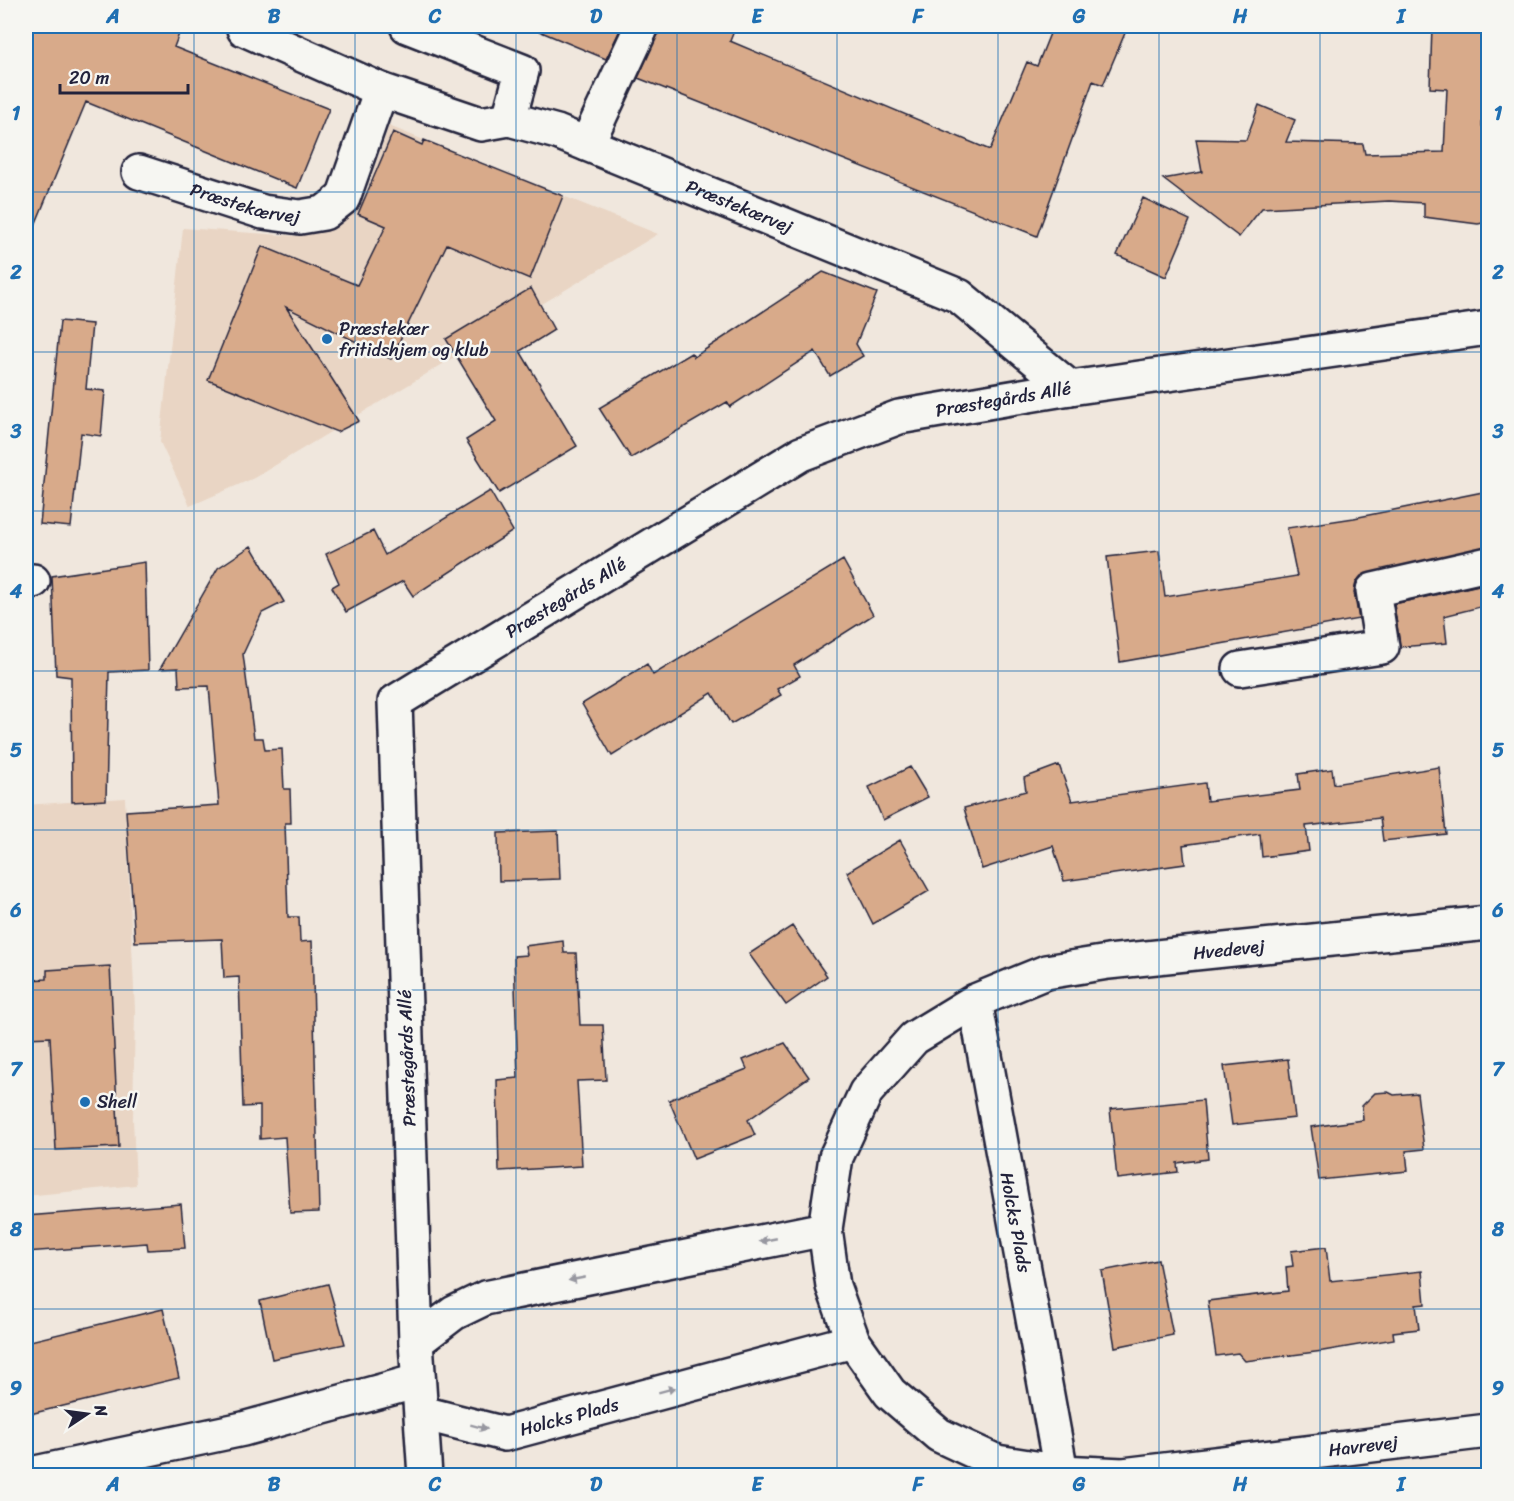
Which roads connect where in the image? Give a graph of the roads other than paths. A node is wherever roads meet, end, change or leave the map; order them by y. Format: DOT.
graph roads {
  1 [pos="407,26"];
  2 [pos="642,26"];
  3 [pos="245,27"];
  4 [pos="381,90"];
  5 [pos="509,119"];
  6 [pos="587,144"];
  7 [pos="139,172"];
  8 [pos="1488,328"];
  9 [pos="1070,388"];
  10 [pos="1488,564"];
  11 [pos="1240,669"];
  12 [pos="1488,923"];
  13 [pos="975,1001"];
  14 [pos="825,1229"];
  15 [pos="853,1341"];
  16 [pos="416,1342"];
  17 [pos="418,1381"];
  18 [pos="422,1413"];
  19 [pos="1488,1431"];
  20 [pos="1061,1473"];
  21 [pos="26,1475"];
  22 [pos="425,1476"];
  1 -- 5 [label="street"];
  2 -- 6 [label="street"];
  3 -- 4 [label="street, Præstekærvej"];
  4 -- 5 [label="street, Præstekærvej"];
  4 -- 7 [label="street, Præstekærvej"];
  5 -- 6 [label="street, Præstekærvej"];
  6 -- 9 [label="street, Præstekærvej"];
  8 -- 9 [label="street, Præstegårds Allé"];
  9 -- 16 [label="street, Præstegårds Allé"];
  10 -- 11 [label="street"];
  12 -- 13 [label="street, Hvedevej"];
  13 -- 14 [label="street"];
  13 -- 20 [label="street, Holcks Plads"];
  14 -- 15 [label="street"];
  14 -- 16 [label="street, one-way"];
  18 -- 15 [label="street, Holcks Plads, one-way"];
  15 -- 20 [label="street"];
  16 -- 17 [label="street, Præstegårds Allé"];
  17 -- 18 [label="street, Præstegårds Allé"];
  17 -- 21 [label="street"];
  18 -- 22 [label="street, Præstegårds Allé"];
  19 -- 20 [label="street, Havrevej"];
}
